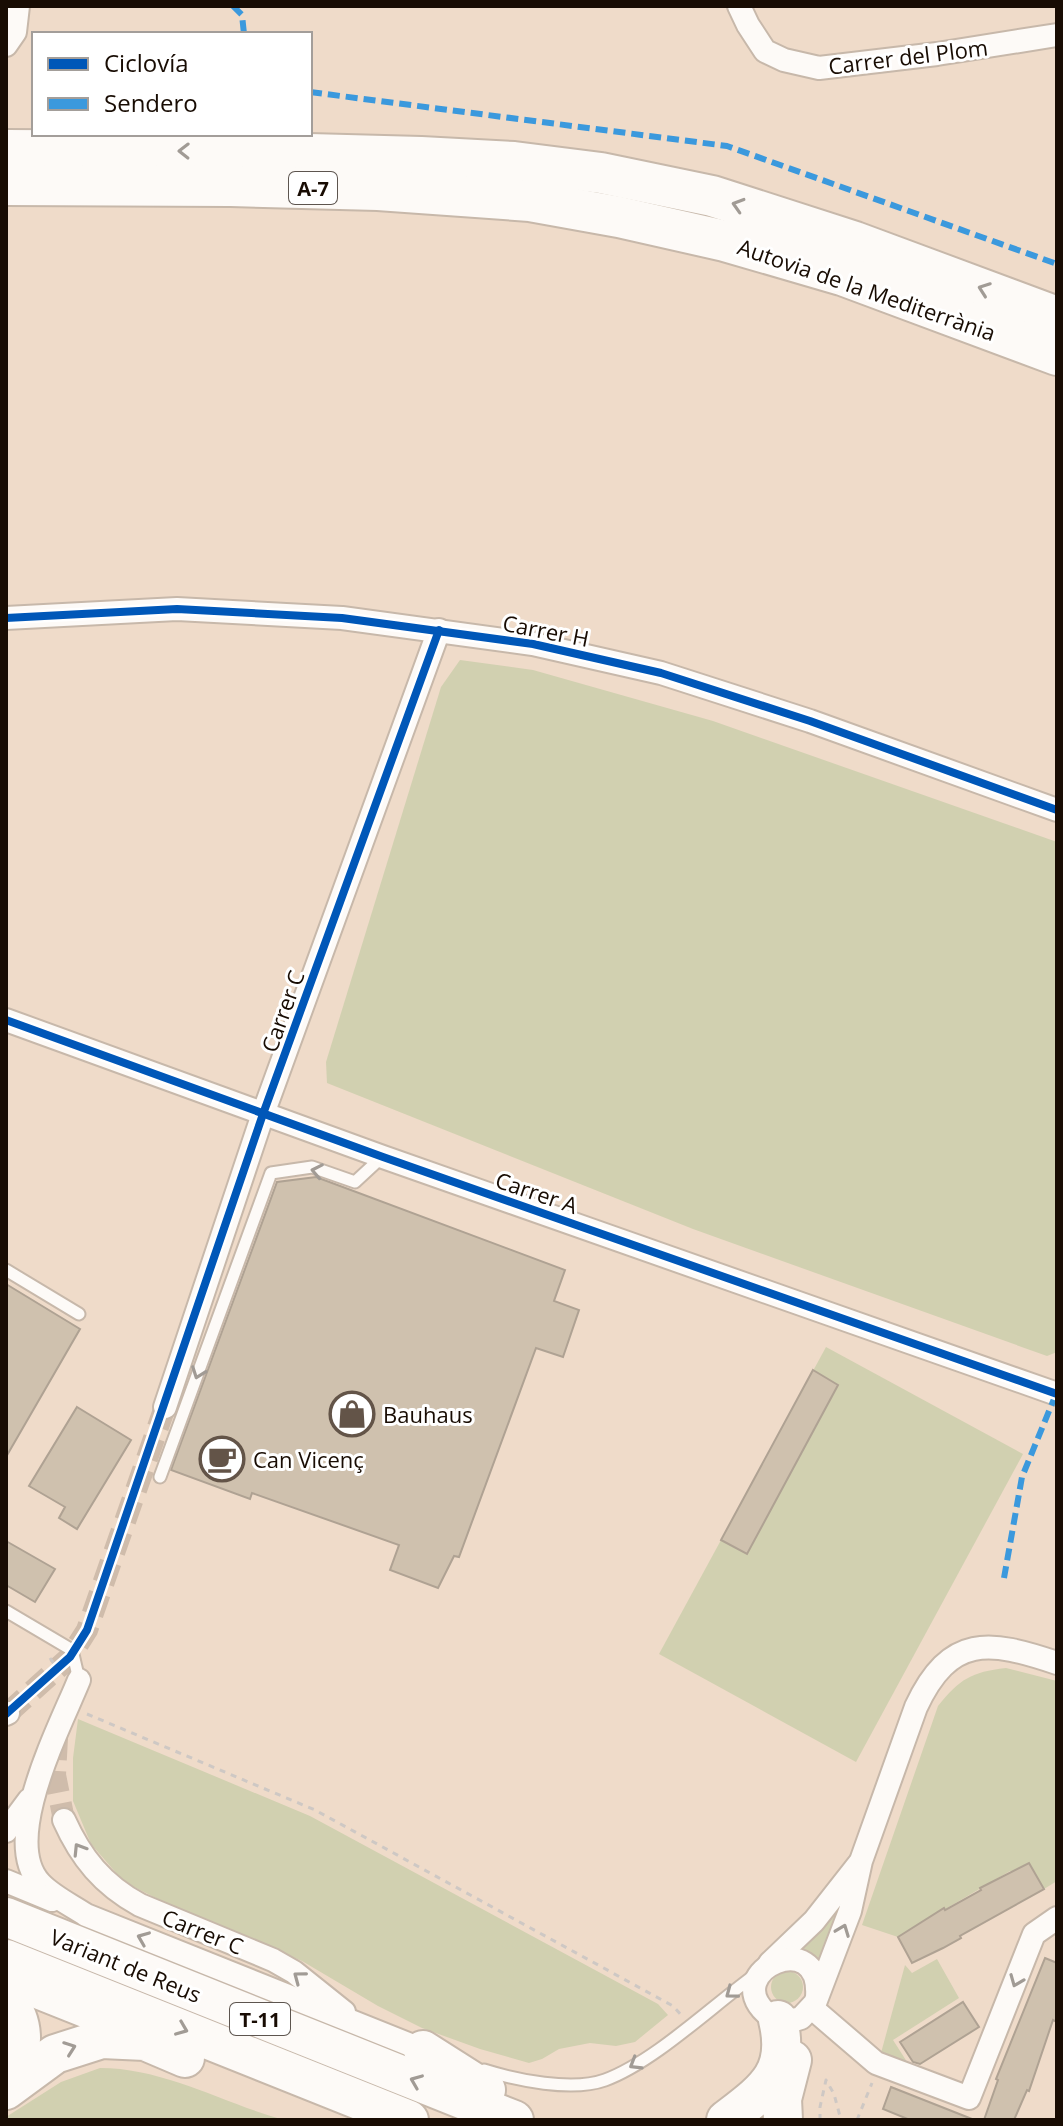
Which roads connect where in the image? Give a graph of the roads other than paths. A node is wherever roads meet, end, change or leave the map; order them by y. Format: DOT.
graph roads {
  1 [pos="18,6"];
  2 [pos="739,6"];
  3 [pos="1057,35"];
  4 [pos="6,45"];
  5 [pos="6,127"];
  6 [pos="32,127"];
  7 [pos="274,136"];
  8 [pos="6,150"];
  9 [pos="514,162"];
  10 [pos="6,185"];
  11 [pos="6,210"];
  12 [pos="619,217"];
  13 [pos="1057,317"];
  14 [pos="1057,355"];
  15 [pos="6,618"];
  16 [pos="439,630"];
  17 [pos="1057,810"];
  18 [pos="6,1020"];
  19 [pos="263,1114"];
  20 [pos="383,1157"];
  21 [pos="6,1270"];
  22 [pos="79,1314"];
  23 [pos="1057,1394"];
  24 [pos="165,1407"];
  25 [pos="160,1477"];
  26 [pos="6,1611"];
  27 [pos="1057,1663"];
  28 [pos="68,1683"];
  29 [pos="32,1796"];
  30 [pos="64,1820"];
  31 [pos="6,1831"];
  32 [pos="861,1861"];
  33 [pos="6,1881"];
  34 [pos="86,1915"];
  35 [pos="6,1917"];
  36 [pos="1057,1918"];
  37 [pos="6,1959"];
  38 [pos="767,1966"];
  39 [pos="6,1985"];
  40 [pos="6,2001"];
  41 [pos="787,2010"];
  42 [pos="360,2026"];
  43 [pos="145,2041"];
  44 [pos="423,2050"];
  45 [pos="6,2076"];
  46 [pos="6,2090"];
  47 [pos="529,2118"];
  48 [pos="380,2120"];
  49 [pos="409,2120"];
  50 [pos="726,2120"];
  51 [pos="783,2120"];
  1 -- 4 [label="street"];
  2 -- 3 [label="street, Carrer del Plom"];
  5 -- 6 [label="highway"];
  7 -- 9 [label="highway"];
  9 -- 8 [label="highway, Autovia de la Mediterrània / A-7, one-way"];
  13 -- 9 [label="highway, Autovia de la Mediterrània / A-7, one-way"];
  10 -- 12 [label="highway, Autovia de la Mediterrània / A-7"];
  11 -- 12 [label="highway"];
  12 -- 14 [label="highway, Autovia de la Mediterrània / A-7"];
  15 -- 16 [label="street, Carrer H"];
  16 -- 17 [label="street, Carrer H"];
  16 -- 19 [label="street, Carrer C"];
  18 -- 19 [label="street, Carrer A"];
  19 -- 20 [label="street, Carrer A"];
  19 -- 24 [label="street, Carrer C"];
  20 -- 23 [label="street, Carrer A"];
  20 -- 25 [label="lane, one-way"];
  21 -- 22 [label="lane"];
  26 -- 28 [label="lane"];
  27 -- 32 [label="street"];
  28 -- 29 [label="street"];
  29 -- 31 [label="street"];
  29 -- 34 [label="street"];
  42 -- 30 [label="street, Carrer C, one-way"];
  32 -- 38 [label="street"];
  41 -- 32 [label="street, one-way"];
  33 -- 34 [label="street"];
  42 -- 34 [label="street, one-way"];
  47 -- 35 [label="highway, Variant de Reus / T-11, one-way"];
  36 -- 41 [label="street, one-way"];
  37 -- 49 [label="highway, Variant de Reus / T-11, one-way"];
  38 -- 41 [label="street"];
  38 -- 41 [label="street"];
  38 -- 44 [label="lane, one-way"];
  39 -- 43 [label="street"];
  40 -- 45 [label="highway"];
  41 -- 50 [label="highway"];
  41 -- 51 [label="highway"];
  42 -- 44 [label="street"];
  46 -- 43 [label="highway, one-way"];
  43 -- 48 [label="highway"];
  44 -- 47 [label="highway"];
}
